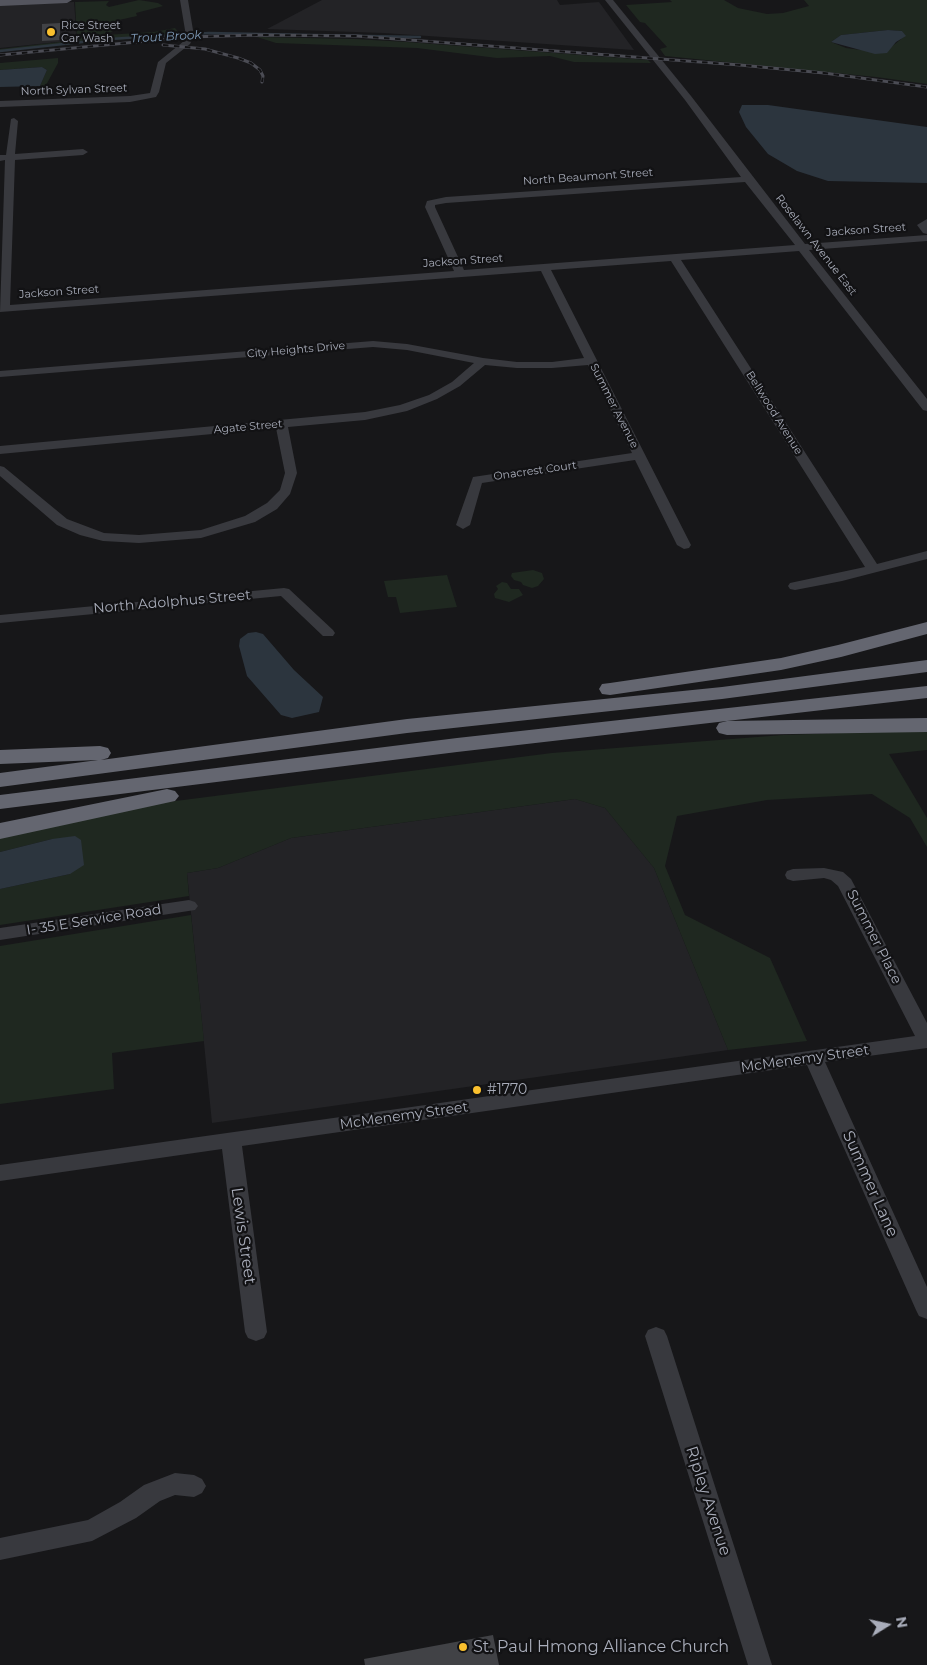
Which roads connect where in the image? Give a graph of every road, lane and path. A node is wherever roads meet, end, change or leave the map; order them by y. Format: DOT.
graph roads {
  1 [pos="53,0"];
  2 [pos="67,0"];
  3 [pos="184,0"];
  4 [pos="609,0"];
  5 [pos="0,3"];
  6 [pos="0,104"];
  7 [pos="14,121"];
  8 [pos="83,152"];
  9 [pos="5,158"];
  10 [pos="748,179"];
  11 [pos="4,203"];
  12 [pos="430,203"];
  13 [pos="927,222"];
  14 [pos="927,231"];
  15 [pos="927,238"];
  16 [pos="802,247"];
  17 [pos="4,253"];
  18 [pos="674,257"];
  19 [pos="544,267"];
  20 [pos="460,274"];
  21 [pos="3,309"];
  22 [pos="483,361"];
  23 [pos="591,361"];
  24 [pos="0,374"];
  25 [pos="927,407"];
  26 [pos="282,424"];
  27 [pos="0,450"];
  28 [pos="639,456"];
  29 [pos="0,470"];
  30 [pos="463,524"];
  31 [pos="684,545"];
  32 [pos="927,555"];
  33 [pos="873,569"];
  34 [pos="795,586"];
  35 [pos="0,619"];
  36 [pos="927,628"];
  37 [pos="328,633"];
  38 [pos="927,666"];
  39 [pos="927,692"];
  40 [pos="927,725"];
  41 [pos="407,726"];
  42 [pos="580,731"];
  43 [pos="279,742"];
  44 [pos="0,757"];
  45 [pos="336,761"];
  46 [pos="0,780"];
  47 [pos="0,802"];
  48 [pos="0,831"];
  49 [pos="793,875"];
  50 [pos="189,906"];
  51 [pos="0,934"];
  52 [pos="927,1041"];
  53 [pos="813,1058"];
  54 [pos="231,1140"];
  55 [pos="0,1173"];
  56 [pos="927,1310"];
  57 [pos="256,1332"];
  58 [pos="656,1336"];
  59 [pos="194,1486"];
  60 [pos="0,1549"];
  61 [pos="760,1665"];
  1 -- 2 [label="main road"];
  1 -- 5 [label="main road"];
  3 -- 6 [label="street, North Sylvan Street"];
  4 -- 10 [label="street, Roselawn Avenue East"];
  7 -- 9 [label="street"];
  8 -- 9 [label="street"];
  9 -- 11 [label="street"];
  10 -- 12 [label="street, North Beaumont Street"];
  10 -- 16 [label="street, Roselawn Avenue East"];
  11 -- 17 [label="street"];
  12 -- 20 [label="street"];
  13 -- 14 [label="street, Jackson Street"];
  15 -- 16 [label="street, Jackson Street"];
  16 -- 18 [label="street, Jackson Street"];
  16 -- 25 [label="street, Roselawn Avenue East"];
  17 -- 21 [label="street"];
  18 -- 19 [label="street, Jackson Street"];
  18 -- 33 [label="street, Bellwood Avenue"];
  19 -- 20 [label="street, Jackson Street"];
  19 -- 23 [label="street, Summer Avenue"];
  20 -- 21 [label="street, Jackson Street"];
  22 -- 23 [label="street, City Heights Drive"];
  22 -- 24 [label="street, City Heights Drive"];
  22 -- 26 [label="street, Agate Street"];
  23 -- 28 [label="street, Summer Avenue"];
  26 -- 27 [label="street, Agate Street"];
  26 -- 29 [label="street"];
  28 -- 30 [label="street, Onacrest Court"];
  28 -- 31 [label="street, Summer Avenue"];
  32 -- 33 [label="street"];
  33 -- 34 [label="street"];
  35 -- 37 [label="street, North Adolphus Street"];
  36 -- 41 [label="highway"];
  38 -- 41 [label="highway"];
  39 -- 42 [label="highway"];
  40 -- 42 [label="highway"];
  41 -- 43 [label="highway"];
  42 -- 45 [label="highway"];
  43 -- 44 [label="highway"];
  43 -- 46 [label="highway"];
  45 -- 47 [label="highway"];
  45 -- 48 [label="highway"];
  49 -- 52 [label="street, Summer Place"];
  50 -- 51 [label="street, I- 35 E Service Road"];
  52 -- 53 [label="street, McMenemy Street"];
  53 -- 54 [label="street, McMenemy Street"];
  53 -- 56 [label="street, Summer Lane"];
  54 -- 55 [label="street, McMenemy Street"];
  54 -- 57 [label="street, Lewis Street"];
  58 -- 61 [label="street, Ripley Avenue"];
  59 -- 60 [label="street"];
}
